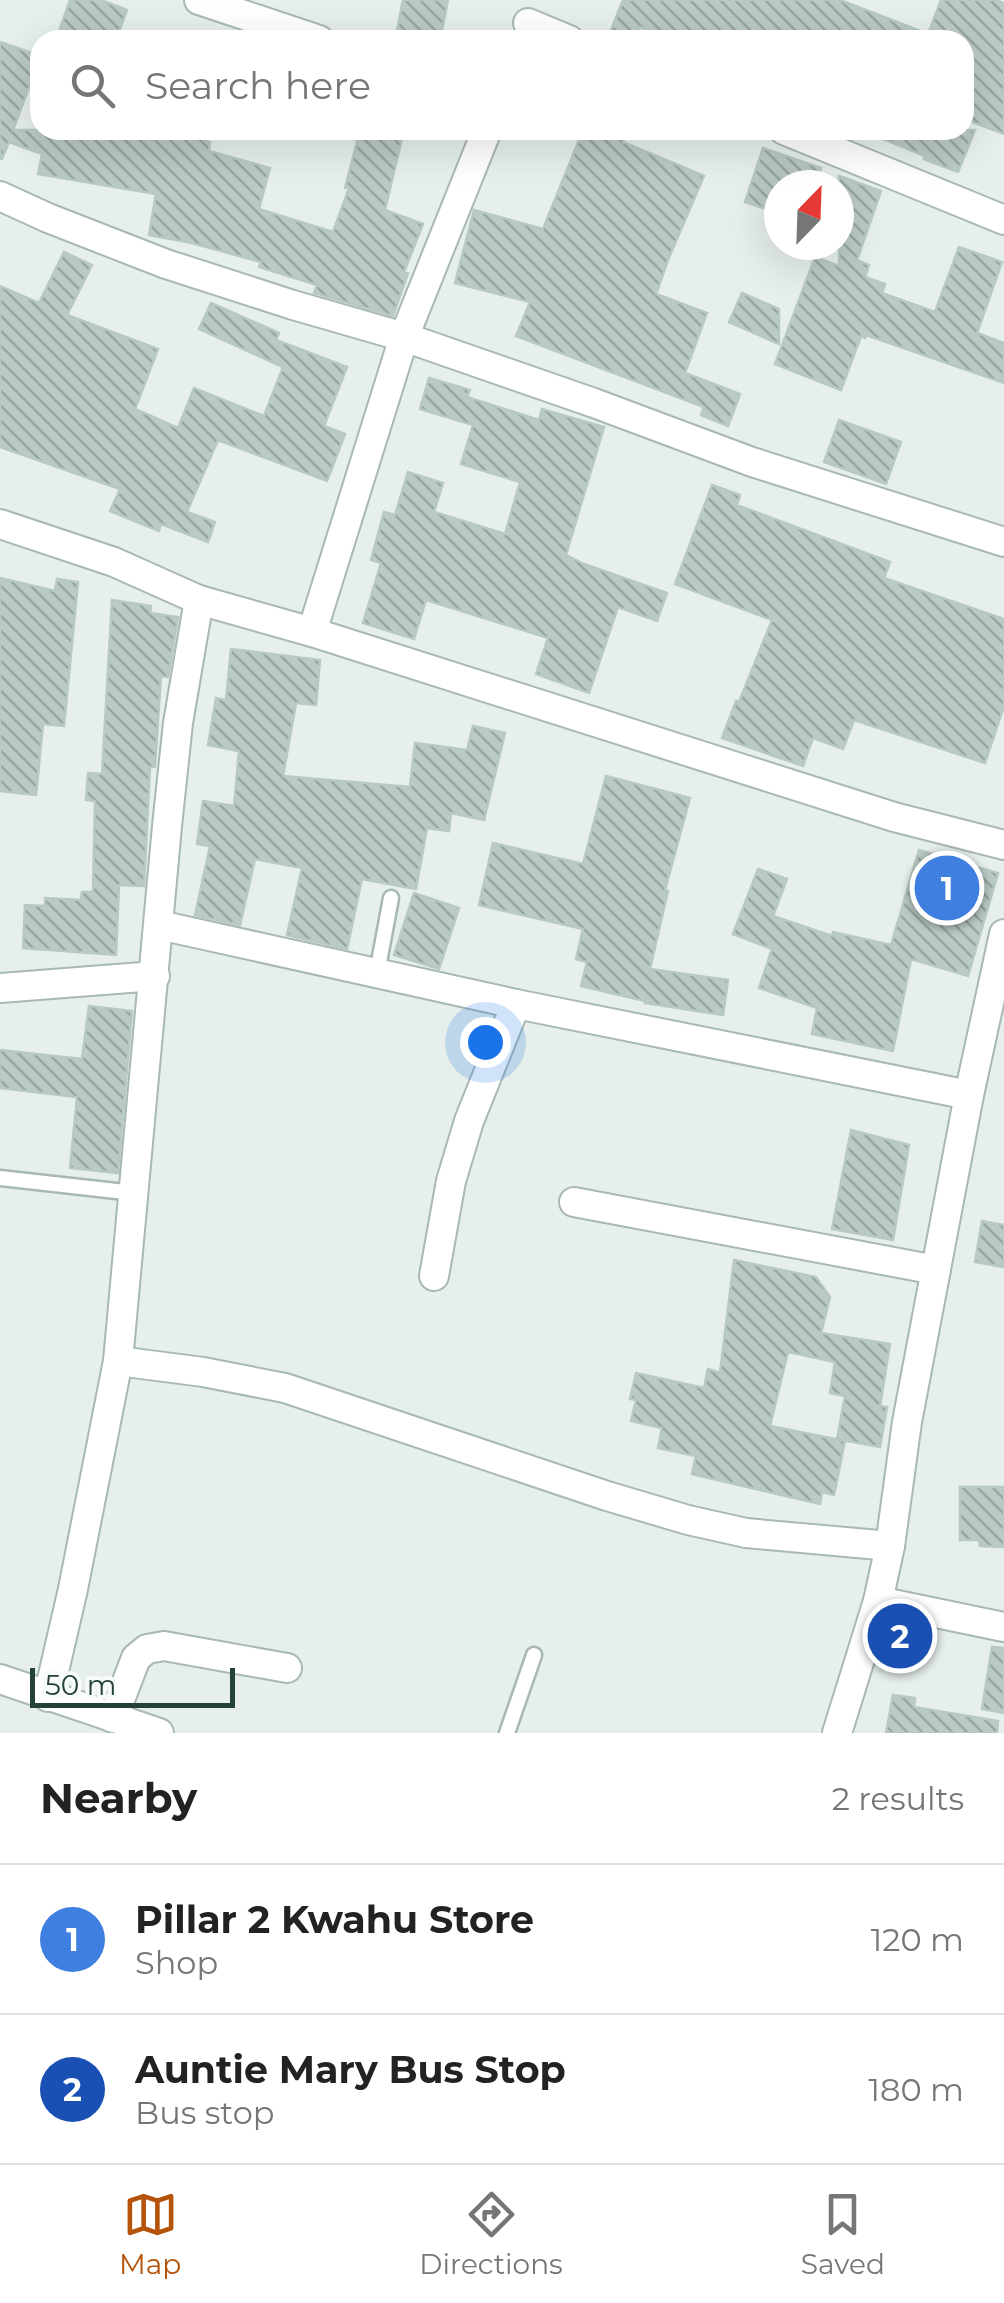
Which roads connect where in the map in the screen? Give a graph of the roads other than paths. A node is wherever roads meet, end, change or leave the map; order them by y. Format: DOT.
graph roads {
  1 [pos="198,0"];
  2 [pos="289,30"];
  3 [pos="483,140"];
  4 [pos="808,140"];
  5 [pos="0,196"];
  6 [pos="1004,220"];
  7 [pos="404,337"];
  8 [pos="0,524"];
  9 [pos="1004,542"];
  10 [pos="200,600"];
  11 [pos="312,632"];
  12 [pos="1004,845"];
  13 [pos="392,898"];
  14 [pos="159,925"];
  15 [pos="1004,934"];
  16 [pos="377,973"];
  17 [pos="155,976"];
  18 [pos="0,988"];
  19 [pos="516,1004"];
  20 [pos="969,1095"];
  21 [pos="0,1178"];
  22 [pos="134,1193"];
  23 [pos="574,1202"];
  24 [pos="936,1270"];
  25 [pos="434,1276"];
  26 [pos="118,1361"];
  27 [pos="890,1546"];
  28 [pos="878,1601"];
  29 [pos="1004,1627"];
  30 [pos="534,1655"];
  31 [pos="288,1668"];
  32 [pos="0,1679"];
  33 [pos="48,1697"];
  34 [pos="113,1718"];
  35 [pos="159,1733"];
  36 [pos="507,1733"];
  37 [pos="837,1733"];
  1 -- 2 [label="street"];
  3 -- 7 [label="street"];
  4 -- 6 [label="street"];
  5 -- 7 [label="street"];
  7 -- 9 [label="street"];
  7 -- 11 [label="street"];
  8 -- 10 [label="street"];
  10 -- 11 [label="street"];
  10 -- 14 [label="street"];
  11 -- 12 [label="street"];
  13 -- 16 [label="lane"];
  14 -- 16 [label="street"];
  14 -- 17 [label="street"];
  15 -- 20 [label="street"];
  16 -- 19 [label="street"];
  17 -- 18 [label="street"];
  17 -- 22 [label="street"];
  19 -- 20 [label="street"];
  19 -- 25 [label="street"];
  20 -- 24 [label="street"];
  21 -- 22 [label="lane"];
  22 -- 26 [label="street"];
  23 -- 24 [label="street"];
  24 -- 27 [label="street"];
  26 -- 27 [label="street"];
  26 -- 33 [label="street"];
  27 -- 28 [label="street"];
  28 -- 29 [label="street"];
  28 -- 37 [label="street"];
  30 -- 36 [label="lane"];
  31 -- 34 [label="street"];
  32 -- 33 [label="street"];
  33 -- 34 [label="street"];
  34 -- 35 [label="street"];
}
